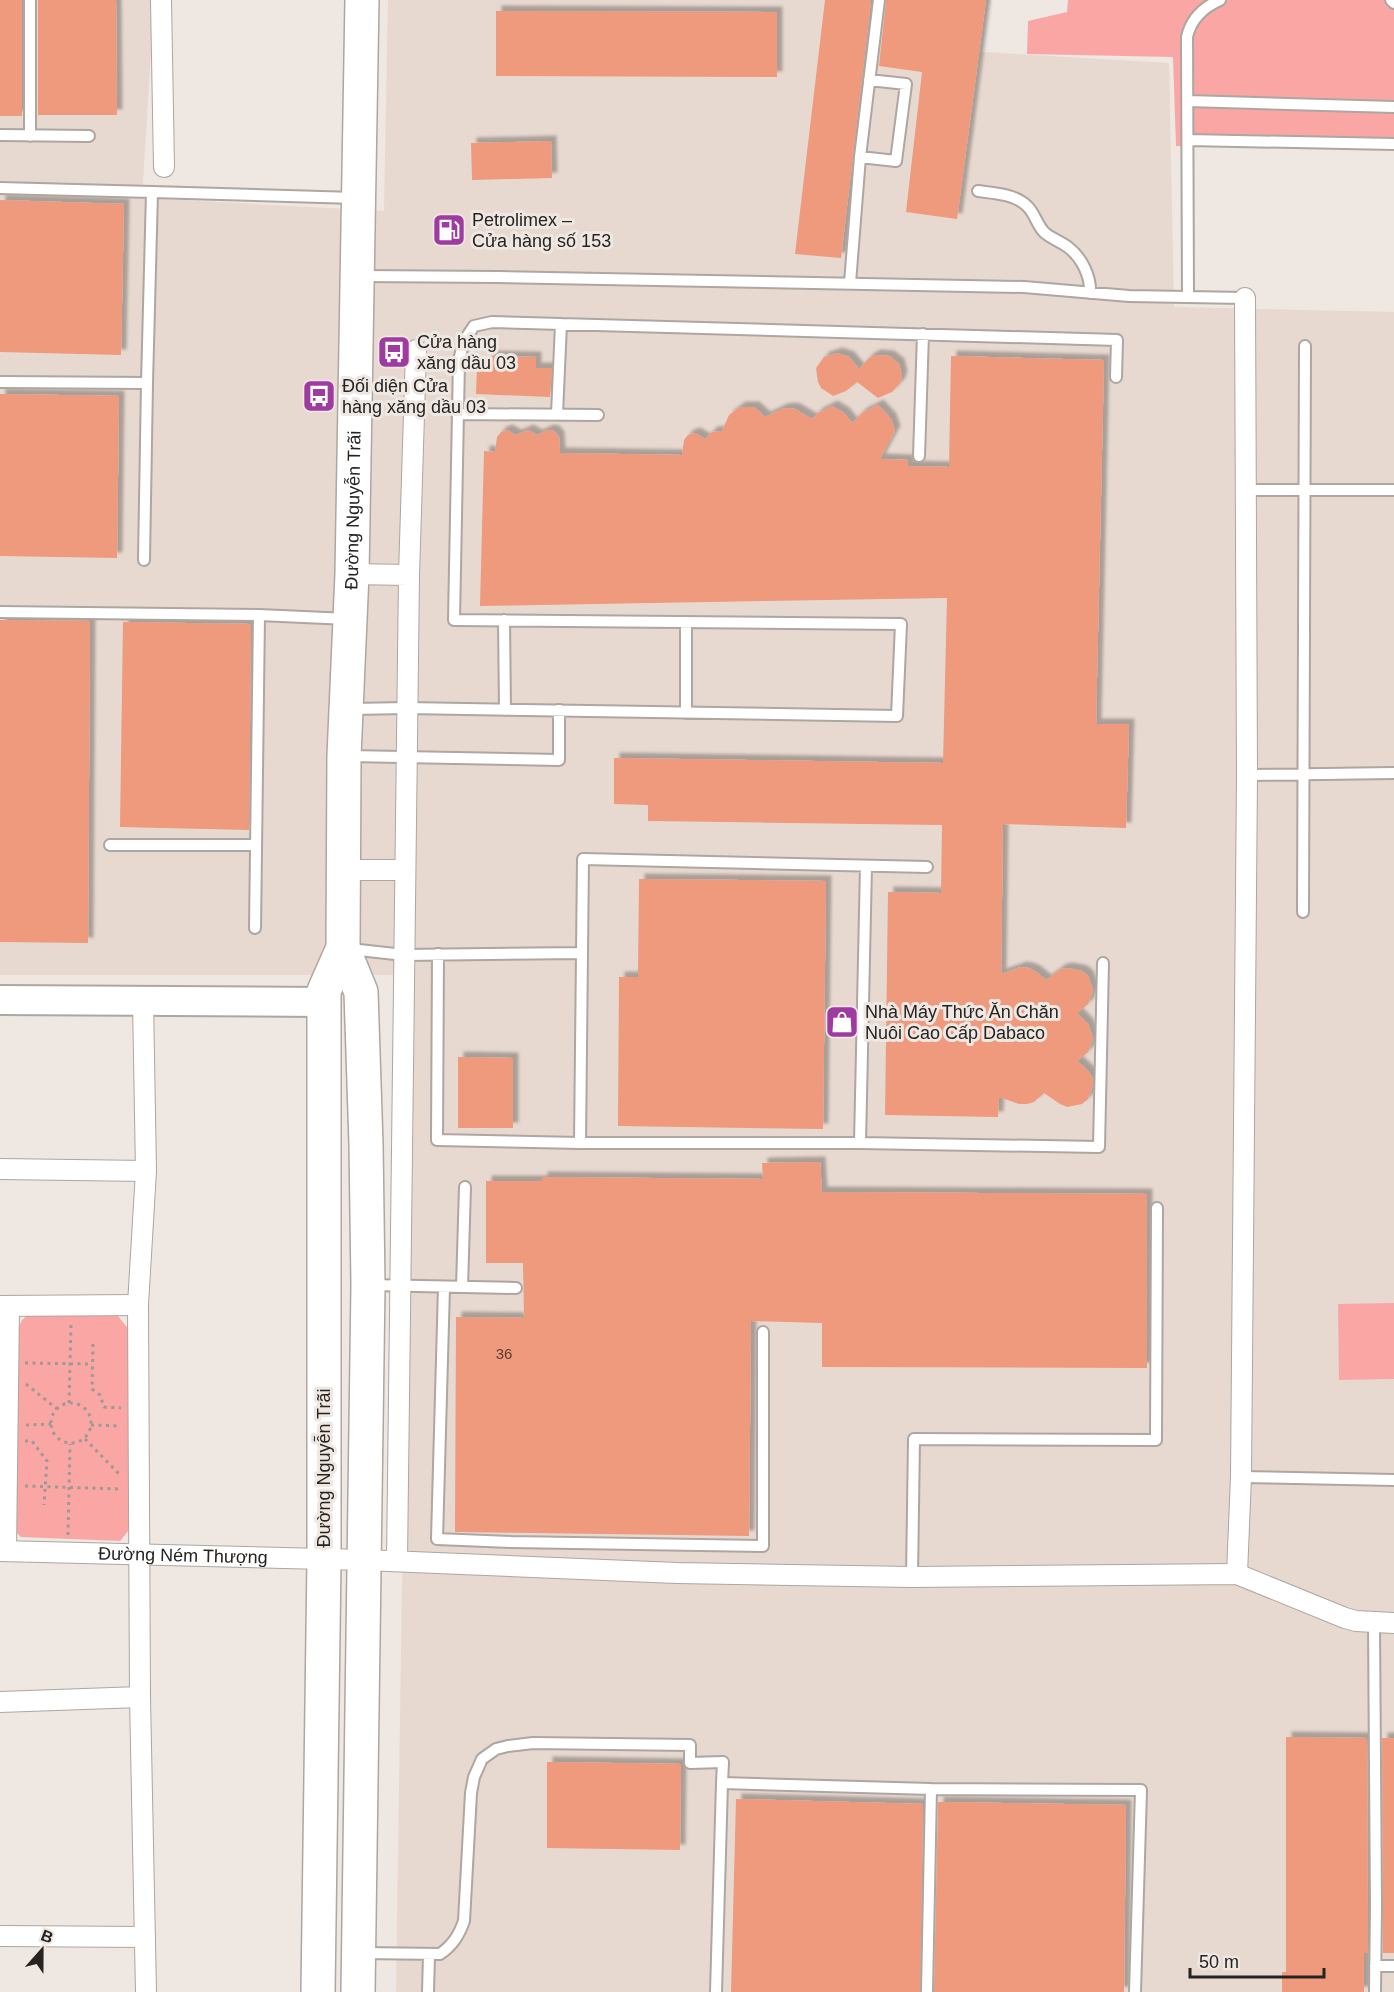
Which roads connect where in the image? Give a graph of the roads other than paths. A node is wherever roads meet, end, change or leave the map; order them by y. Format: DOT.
graph roads {
  1 [pos="30,0"];
  2 [pos="161,0"];
  3 [pos="362,0"];
  4 [pos="879,0"];
  5 [pos="1220,0"];
  6 [pos="1391,0"];
  7 [pos="1394,3"];
  8 [pos="869,80"];
  9 [pos="1188,101"];
  10 [pos="1394,107"];
  11 [pos="0,135"];
  12 [pos="30,136"];
  13 [pos="89,136"];
  14 [pos="1188,140"];
  15 [pos="1394,144"];
  16 [pos="860,157"];
  17 [pos="164,167"];
  18 [pos="0,188"];
  19 [pos="978,191"];
  20 [pos="152,192"];
  21 [pos="358,198"];
  22 [pos="357,276"];
  23 [pos="850,283"];
  24 [pos="1090,293"];
  25 [pos="1188,296"];
  26 [pos="1245,297"];
  27 [pos="561,324"];
  28 [pos="923,334"];
  29 [pos="1305,346"];
  30 [pos="416,350"];
  31 [pos="1116,377"];
  32 [pos="0,381"];
  33 [pos="147,383"];
  34 [pos="457,414"];
  35 [pos="557,414"];
  36 [pos="598,414"];
  37 [pos="919,456"];
  38 [pos="1246,490"];
  39 [pos="1305,490"];
  40 [pos="1394,490"];
  41 [pos="144,560"];
  42 [pos="352,574"];
  43 [pos="409,575"];
  44 [pos="0,612"];
  45 [pos="259,615"];
  46 [pos="350,619"];
  47 [pos="504,620"];
  48 [pos="686,622"];
  49 [pos="407,708"];
  50 [pos="346,710"];
  51 [pos="505,710"];
  52 [pos="559,710"];
  53 [pos="686,712"];
  54 [pos="345,756"];
  55 [pos="407,758"];
  56 [pos="1394,773"];
  57 [pos="1304,774"];
  58 [pos="1247,775"];
  59 [pos="110,845"];
  60 [pos="256,845"];
  61 [pos="866,866"];
  62 [pos="927,867"];
  63 [pos="344,870"];
  64 [pos="405,870"];
  65 [pos="1303,912"];
  66 [pos="255,928"];
  67 [pos="343,948"];
  68 [pos="582,953"];
  69 [pos="438,954"];
  70 [pos="404,955"];
  71 [pos="1103,963"];
  72 [pos="0,1000"];
  73 [pos="143,1001"];
  74 [pos="324,1002"];
  75 [pos="580,1143"];
  76 [pos="860,1143"];
  77 [pos="366,1144"];
  78 [pos="402,1144"];
  79 [pos="0,1169"];
  80 [pos="146,1170"];
  81 [pos="465,1187"];
  82 [pos="1157,1208"];
  83 [pos="368,1285"];
  84 [pos="401,1286"];
  85 [pos="444,1287"];
  86 [pos="462,1287"];
  87 [pos="516,1288"];
  88 [pos="138,1305"];
  89 [pos="4,1306"];
  90 [pos="763,1332"];
  91 [pos="366,1386"];
  92 [pos="399,1386"];
  93 [pos="10,1425"];
  94 [pos="1241,1477"];
  95 [pos="1394,1480"];
  96 [pos="3,1551"];
  97 [pos="141,1553"];
  98 [pos="324,1560"];
  99 [pos="364,1560"];
  100 [pos="397,1561"];
  101 [pos="1237,1574"];
  102 [pos="912,1577"];
  103 [pos="1374,1623"];
  104 [pos="1394,1623"];
  105 [pos="140,1697"];
  106 [pos="0,1701"];
  107 [pos="722,1783"];
  108 [pos="931,1789"];
  109 [pos="0,1936"];
  110 [pos="145,1937"];
  111 [pos="359,1954"];
  112 [pos="429,1955"];
  113 [pos="1375,1966"];
  114 [pos="1394,1966"];
  115 [pos="146,1992"];
  116 [pos="318,1992"];
  117 [pos="358,1992"];
  118 [pos="428,1992"];
  119 [pos="716,1992"];
  120 [pos="927,1992"];
  121 [pos="1135,1992"];
  122 [pos="1375,1992"];
  1 -- 12 [label="lane"];
  2 -- 17 [label="street"];
  3 -- 21 [label="highway, Đường Nguyễn Trãi"];
  4 -- 8 [label="lane"];
  5 -- 9 [label="lane"];
  6 -- 7 [label="lane"];
  8 -- 16 [label="lane"];
  8 -- 16 [label="lane"];
  9 -- 10 [label="lane"];
  9 -- 14 [label="lane"];
  11 -- 12 [label="lane"];
  12 -- 13 [label="lane"];
  14 -- 15 [label="lane"];
  14 -- 25 [label="lane"];
  16 -- 23 [label="lane"];
  18 -- 20 [label="lane"];
  19 -- 24 [label="lane"];
  20 -- 21 [label="lane"];
  20 -- 33 [label="lane"];
  21 -- 22 [label="highway, Đường Nguyễn Trãi"];
  22 -- 23 [label="lane"];
  22 -- 42 [label="highway, Đường Nguyễn Trãi"];
  23 -- 24 [label="lane"];
  24 -- 25 [label="lane"];
  25 -- 26 [label="lane"];
  26 -- 38 [label="street"];
  27 -- 28 [label="lane"];
  27 -- 34 [label="lane"];
  27 -- 35 [label="lane"];
  28 -- 31 [label="lane"];
  28 -- 37 [label="lane"];
  29 -- 39 [label="lane"];
  30 -- 43 [label="street"];
  32 -- 33 [label="lane"];
  33 -- 41 [label="lane"];
  34 -- 35 [label="lane"];
  34 -- 47 [label="lane"];
  35 -- 36 [label="lane"];
  38 -- 39 [label="lane"];
  38 -- 58 [label="street"];
  39 -- 40 [label="lane"];
  39 -- 57 [label="lane"];
  42 -- 43 [label="street"];
  42 -- 46 [label="highway, Đường Nguyễn Trãi"];
  43 -- 49 [label="street"];
  44 -- 45 [label="lane"];
  45 -- 46 [label="lane"];
  45 -- 60 [label="lane"];
  46 -- 50 [label="highway, Đường Nguyễn Trãi"];
  47 -- 48 [label="lane"];
  47 -- 51 [label="lane"];
  48 -- 53 [label="lane"];
  48 -- 53 [label="lane"];
  49 -- 50 [label="lane"];
  49 -- 51 [label="lane"];
  49 -- 55 [label="street"];
  50 -- 54 [label="highway, Đường Nguyễn Trãi"];
  51 -- 52 [label="lane"];
  52 -- 53 [label="lane"];
  52 -- 55 [label="lane"];
  54 -- 55 [label="lane"];
  54 -- 63 [label="highway, Đường Nguyễn Trãi"];
  55 -- 64 [label="street"];
  56 -- 57 [label="lane"];
  57 -- 58 [label="lane"];
  57 -- 65 [label="lane"];
  58 -- 94 [label="street"];
  59 -- 60 [label="lane"];
  60 -- 66 [label="lane"];
  61 -- 62 [label="lane"];
  61 -- 68 [label="lane"];
  61 -- 76 [label="lane"];
  63 -- 64 [label="street"];
  63 -- 67 [label="highway, Đường Nguyễn Trãi"];
  64 -- 70 [label="street"];
  67 -- 70 [label="lane"];
  67 -- 74 [label="highway, Đường Nguyễn Trãi"];
  67 -- 77 [label="highway, Đường Nguyễn Trãi"];
  68 -- 69 [label="lane"];
  68 -- 75 [label="lane"];
  69 -- 70 [label="lane"];
  69 -- 75 [label="lane"];
  70 -- 78 [label="street"];
  71 -- 76 [label="lane"];
  72 -- 73 [label="street"];
  73 -- 74 [label="street"];
  73 -- 80 [label="street"];
  74 -- 98 [label="highway, Đường Nguyễn Trãi"];
  75 -- 76 [label="lane"];
  77 -- 78 [label="street"];
  77 -- 83 [label="highway, Đường Nguyễn Trãi"];
  78 -- 84 [label="street"];
  79 -- 80 [label="street"];
  80 -- 88 [label="street"];
  81 -- 86 [label="lane"];
  82 -- 102 [label="lane"];
  83 -- 84 [label="lane"];
  83 -- 91 [label="highway, Đường Nguyễn Trãi"];
  84 -- 85 [label="lane"];
  84 -- 92 [label="street"];
  85 -- 86 [label="lane"];
  85 -- 90 [label="lane"];
  86 -- 87 [label="lane"];
  88 -- 89 [label="street"];
  88 -- 97 [label="street"];
  89 -- 93 [label="street"];
  91 -- 92 [label="street"];
  91 -- 99 [label="highway, Đường Nguyễn Trãi"];
  92 -- 100 [label="street"];
  93 -- 96 [label="street"];
  94 -- 95 [label="lane"];
  94 -- 101 [label="street"];
  96 -- 97 [label="street, Đường Ném Thượng"];
  97 -- 98 [label="street, Đường Ném Thượng"];
  97 -- 105 [label="street"];
  98 -- 99 [label="street, Đường Ném Thượng"];
  98 -- 116 [label="highway, Đường Nguyễn Trãi"];
  99 -- 100 [label="street, Đường Ném Thượng"];
  99 -- 111 [label="highway, Đường Nguyễn Trãi"];
  100 -- 102 [label="street, Đường Ném Thượng"];
  101 -- 102 [label="street, Đường Ném Thượng"];
  101 -- 103 [label="street"];
  103 -- 104 [label="street"];
  103 -- 113 [label="lane"];
  105 -- 106 [label="street"];
  105 -- 110 [label="street"];
  107 -- 108 [label="lane"];
  107 -- 112 [label="lane"];
  107 -- 119 [label="lane"];
  108 -- 120 [label="lane"];
  108 -- 121 [label="lane"];
  109 -- 110 [label="street"];
  110 -- 115 [label="street"];
  111 -- 112 [label="lane"];
  111 -- 117 [label="highway, Đường Nguyễn Trãi"];
  112 -- 118 [label="lane"];
  113 -- 114 [label="lane"];
  113 -- 122 [label="lane"];
}
